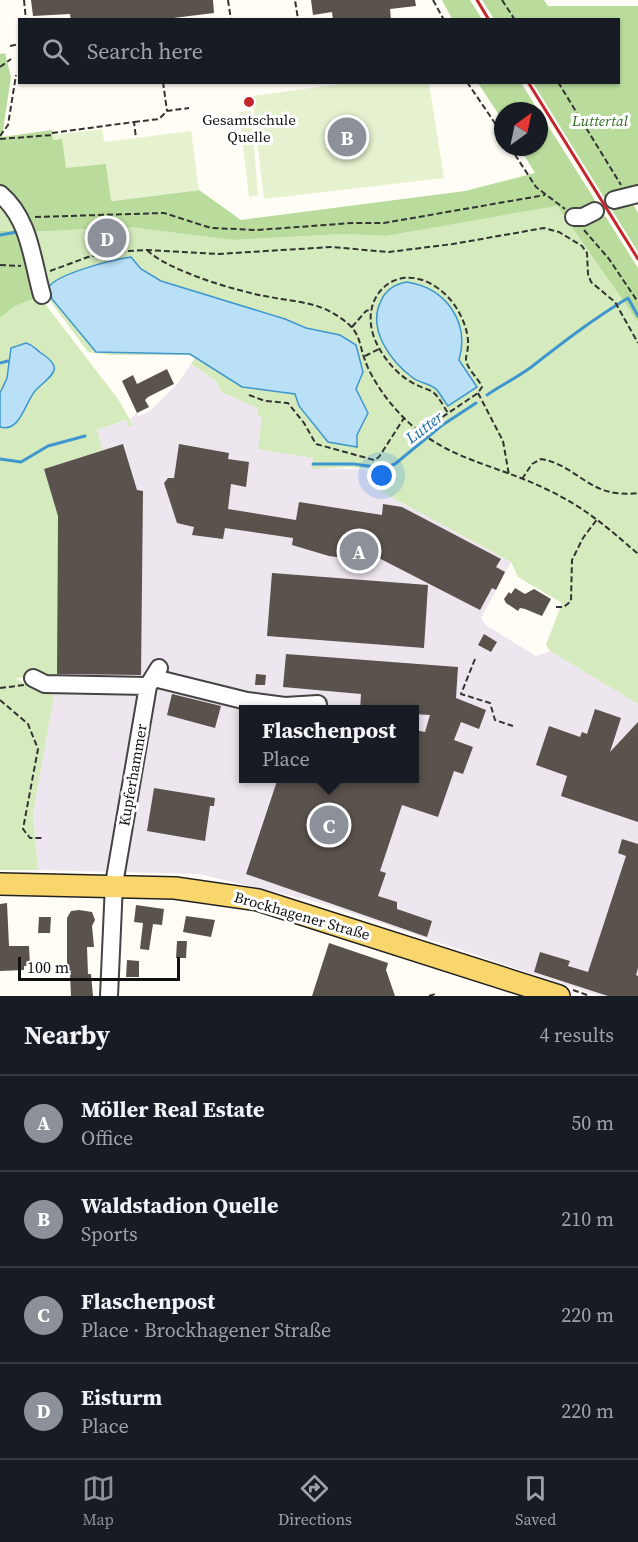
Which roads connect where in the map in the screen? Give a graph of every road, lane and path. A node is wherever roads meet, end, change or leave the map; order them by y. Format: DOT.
graph roads {
  1 [pos="24,0"];
  2 [pos="228,0"];
  3 [pos="295,0"];
  4 [pos="433,0"];
  5 [pos="502,0"];
  6 [pos="26,18"];
  7 [pos="231,18"];
  8 [pos="298,18"];
  9 [pos="443,18"];
  10 [pos="514,18"];
  11 [pos="18,44"];
  12 [pos="10,46"];
  13 [pos="11,59"];
  14 [pos="0,67"];
  15 [pos="16,75"];
  16 [pos="163,84"];
  17 [pos="468,84"];
  18 [pos="559,84"];
  19 [pos="189,108"];
  20 [pos="167,111"];
  21 [pos="134,122"];
  22 [pos="494,122"];
  23 [pos="0,137"];
  24 [pos="136,138"];
  25 [pos="516,156"];
  26 [pos="0,194"];
  27 [pos="545,195"];
  28 [pos="626,196"];
  29 [pos="595,211"];
  30 [pos="577,217"];
  31 [pos="21,219"];
  32 [pos="147,250"];
  33 [pos="0,265"];
  34 [pos="34,269"];
  35 [pos="42,295"];
  36 [pos="638,302"];
  37 [pos="372,309"];
  38 [pos="352,327"];
  39 [pos="638,343"];
  40 [pos="379,348"];
  41 [pos="365,356"];
  42 [pos="478,393"];
  43 [pos="249,395"];
  44 [pos="448,413"];
  45 [pos="404,418"];
  46 [pos="420,432"];
  47 [pos="509,475"];
  48 [pos="521,479"];
  49 [pos="638,493"];
  50 [pos="598,518"];
  51 [pos="638,554"];
  52 [pos="556,606"];
  53 [pos="475,658"];
  54 [pos="154,677"];
  55 [pos="33,678"];
  56 [pos="0,688"];
  57 [pos="0,700"];
  58 [pos="318,704"];
  59 [pos="277,705"];
  60 [pos="302,705"];
  61 [pos="513,726"];
  62 [pos="43,838"];
  63 [pos="0,884"];
  64 [pos="114,885"];
  65 [pos="435,994"];
  66 [pos="109,996"];
  67 [pos="429,996"];
  68 [pos="559,996"];
  1 -- 6 [label="path"];
  2 -- 7 [label="path"];
  3 -- 8 [label="path"];
  4 -- 9 [label="path"];
  5 -- 10 [label="path"];
  11 -- 12 [label="path"];
  13 -- 14 [label="path"];
  15 -- 23 [label="path"];
  16 -- 20 [label="path"];
  17 -- 22 [label="path"];
  18 -- 28 [label="path"];
  19 -- 20 [label="path"];
  20 -- 21 [label="path"];
  21 -- 23 [label="path"];
  21 -- 24 [label="path"];
  25 -- 27 [label="path"];
  26 -- 31 [label="street"];
  27 -- 30 [label="path"];
  27 -- 31 [label="path"];
  29 -- 30 [label="street"];
  30 -- 36 [label="path"];
  31 -- 34 [label="street"];
  32 -- 34 [label="path"];
  32 -- 38 [label="path"];
  32 -- 39 [label="path"];
  33 -- 34 [label="path"];
  34 -- 35 [label="street"];
  37 -- 38 [label="path"];
  37 -- 40 [label="path"];
  37 -- 42 [label="path"];
  38 -- 41 [label="path"];
  40 -- 41 [label="path"];
  40 -- 44 [label="path"];
  41 -- 45 [label="path"];
  42 -- 44 [label="path"];
  42 -- 47 [label="path"];
  43 -- 45 [label="path"];
  44 -- 46 [label="path"];
  45 -- 46 [label="path"];
  46 -- 47 [label="path"];
  47 -- 48 [label="path"];
  48 -- 49 [label="path"];
  48 -- 50 [label="path"];
  50 -- 51 [label="path"];
  50 -- 52 [label="path"];
  53 -- 61 [label="path"];
  54 -- 55 [label="street"];
  54 -- 59 [label="street"];
  54 -- 64 [label="street, Kupferhammer"];
  55 -- 56 [label="path"];
  57 -- 62 [label="path"];
  58 -- 60 [label="street"];
  63 -- 64 [label="main road, Brockhagener Straße"];
  64 -- 66 [label="street, Kupferhammer"];
  64 -- 68 [label="main road, Brockhagener Straße"];
  65 -- 67 [label="path"];
}
